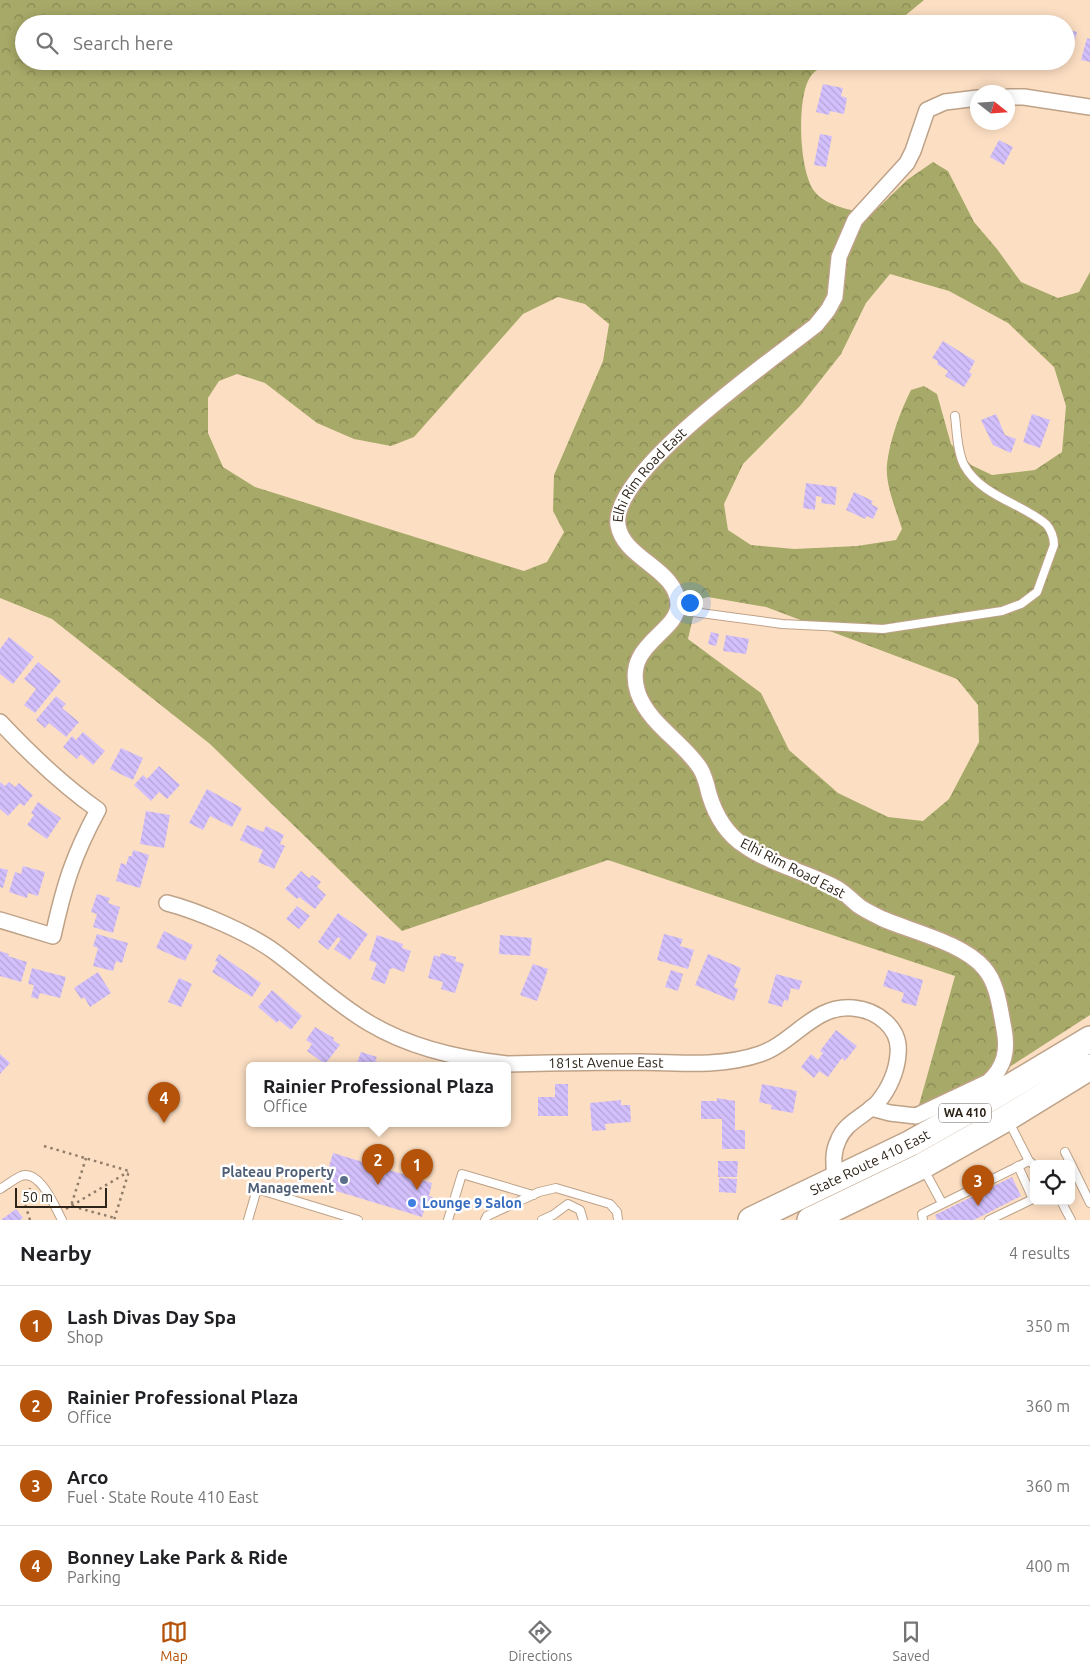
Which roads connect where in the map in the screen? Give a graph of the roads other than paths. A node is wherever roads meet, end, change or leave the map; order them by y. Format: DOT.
graph roads {
  1 [pos="1015,97"];
  2 [pos="970,99"];
  3 [pos="1090,107"];
  4 [pos="955,416"];
  5 [pos="678,610"];
  6 [pos="0,722"];
  7 [pos="167,903"];
  8 [pos="0,920"];
  9 [pos="1090,1039"];
  10 [pos="490,1062"];
  11 [pos="511,1064"];
  12 [pos="1090,1066"];
  13 [pos="871,1108"];
  14 [pos="1007,1118"];
  15 [pos="1065,1152"];
  16 [pos="1069,1160"];
  17 [pos="1030,1161"];
  18 [pos="1030,1163"];
  19 [pos="922,1166"];
  20 [pos="1018,1166"];
  21 [pos="1075,1172"];
  22 [pos="835,1178"];
  23 [pos="0,1189"];
  24 [pos="533,1195"];
  25 [pos="1090,1203"];
  26 [pos="942,1204"];
  27 [pos="1063,1205"];
  28 [pos="60,1217"];
  29 [pos="340,1217"];
  30 [pos="248,1220"];
  31 [pos="358,1220"];
  32 [pos="448,1220"];
  33 [pos="485,1220"];
  34 [pos="542,1220"];
  35 [pos="583,1220"];
  36 [pos="618,1220"];
  37 [pos="752,1220"];
  38 [pos="810,1220"];
  39 [pos="923,1220"];
  40 [pos="989,1220"];
  41 [pos="1071,1220"];
  1 -- 3 [label="street"];
  2 -- 5 [label="street, Elhi Rim Road East"];
  4 -- 5 [label="lane"];
  5 -- 13 [label="street, Elhi Rim Road East"];
  6 -- 8 [label="street"];
  7 -- 10 [label="street, 181st Avenue East"];
  9 -- 22 [label="highway, State Route 410 East / WA 410"];
  11 -- 13 [label="street, 181st Avenue East"];
  12 -- 14 [label="highway, State Route 410 East / WA 410"];
  13 -- 22 [label="street, 181st Avenue East"];
  14 -- 17 [label="lane"];
  14 -- 19 [label="highway, State Route 410 East / WA 410"];
  15 -- 16 [label="lane"];
  18 -- 20 [label="lane"];
  19 -- 26 [label="lane"];
  19 -- 38 [label="highway, State Route 410 East / WA 410"];
  20 -- 26 [label="lane"];
  20 -- 40 [label="lane"];
  21 -- 25 [label="lane"];
  22 -- 37 [label="highway, State Route 410 East / WA 410"];
  23 -- 28 [label="lane"];
  24 -- 32 [label="lane"];
  24 -- 33 [label="lane"];
  24 -- 36 [label="lane"];
  26 -- 39 [label="lane"];
  27 -- 41 [label="lane"];
  29 -- 30 [label="lane"];
  29 -- 31 [label="lane"];
  34 -- 35 [label="lane"];
}
